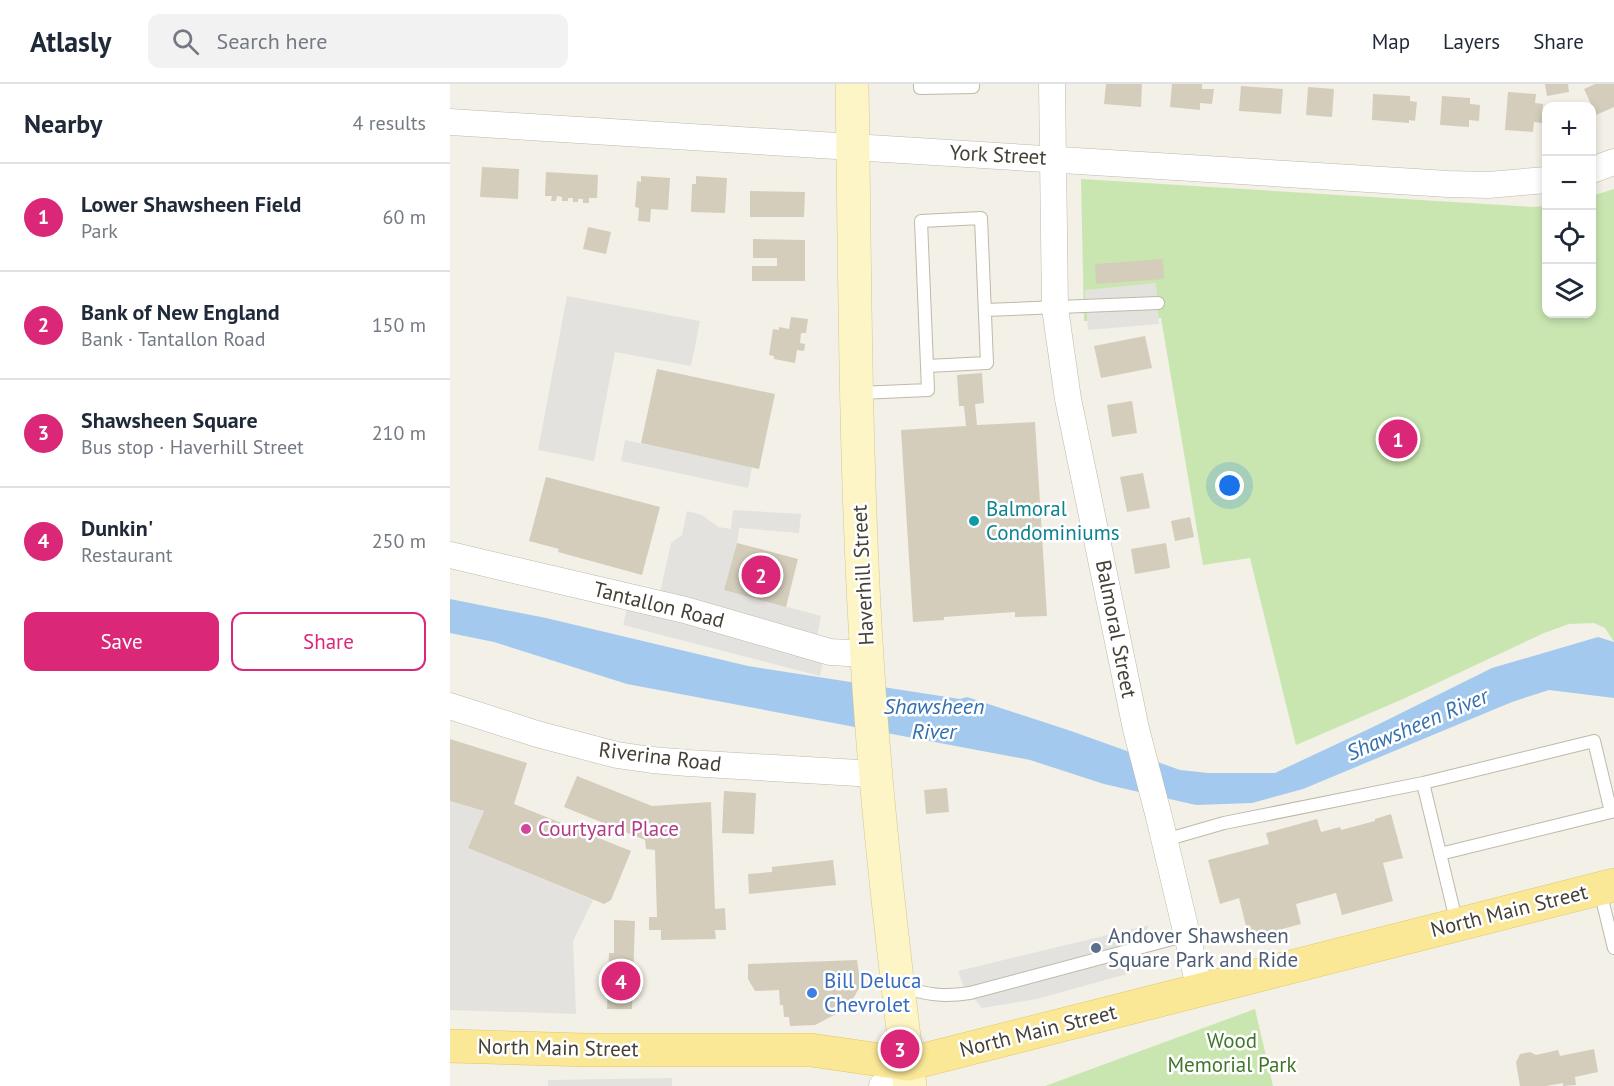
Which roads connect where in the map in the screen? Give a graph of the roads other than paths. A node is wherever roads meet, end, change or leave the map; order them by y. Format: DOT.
graph roads {
  1 [pos="852,84"];
  2 [pos="920,84"];
  3 [pos="973,84"];
  4 [pos="1052,84"];
  5 [pos="450,122"];
  6 [pos="853,148"];
  7 [pos="1053,158"];
  8 [pos="1614,162"];
  9 [pos="1596,169"];
  10 [pos="1542,180"];
  11 [pos="1158,303"];
  12 [pos="1055,308"];
  13 [pos="985,310"];
  14 [pos="927,366"];
  15 [pos="857,393"];
  16 [pos="450,555"];
  17 [pos="867,664"];
  18 [pos="450,706"];
  19 [pos="874,761"];
  20 [pos="1423,783"];
  21 [pos="1162,828"];
  22 [pos="1440,854"];
  23 [pos="1607,887"];
  24 [pos="1457,924"];
  25 [pos="1188,935"];
  26 [pos="1614,948"];
  27 [pos="898,986"];
  28 [pos="1200,990"];
  29 [pos="450,1046"];
  30 [pos="909,1075"];
  31 [pos="882,1086"];
  1 -- 6 [label="main road, Haverhill Street"];
  2 -- 3 [label="lane"];
  4 -- 7 [label="street, Balmoral Street"];
  5 -- 6 [label="street, York Street"];
  6 -- 7 [label="street, York Street"];
  6 -- 15 [label="main road, Haverhill Street"];
  7 -- 10 [label="street, York Street"];
  7 -- 12 [label="street, Balmoral Street"];
  8 -- 9 [label="street"];
  11 -- 12 [label="lane"];
  12 -- 13 [label="lane"];
  12 -- 21 [label="street, Balmoral Street"];
  13 -- 14 [label="lane"];
  13 -- 14 [label="lane"];
  14 -- 15 [label="lane"];
  15 -- 17 [label="main road, Haverhill Street"];
  16 -- 17 [label="street, Tantallon Road"];
  17 -- 19 [label="main road, Haverhill Street"];
  18 -- 19 [label="street, Riverina Road"];
  19 -- 27 [label="main road, Haverhill Street"];
  20 -- 21 [label="lane"];
  20 -- 22 [label="lane"];
  20 -- 22 [label="lane"];
  21 -- 25 [label="street, Balmoral Street"];
  22 -- 24 [label="lane"];
  23 -- 24 [label="main road, North Main Street"];
  23 -- 26 [label="lane"];
  24 -- 28 [label="main road, North Main Street"];
  25 -- 27 [label="lane"];
  25 -- 28 [label="street, Balmoral Street"];
  27 -- 30 [label="main road, Haverhill Street"];
  28 -- 30 [label="main road, North Main Street"];
  29 -- 30 [label="main road, North Main Street"];
  30 -- 31 [label="street"];
}
